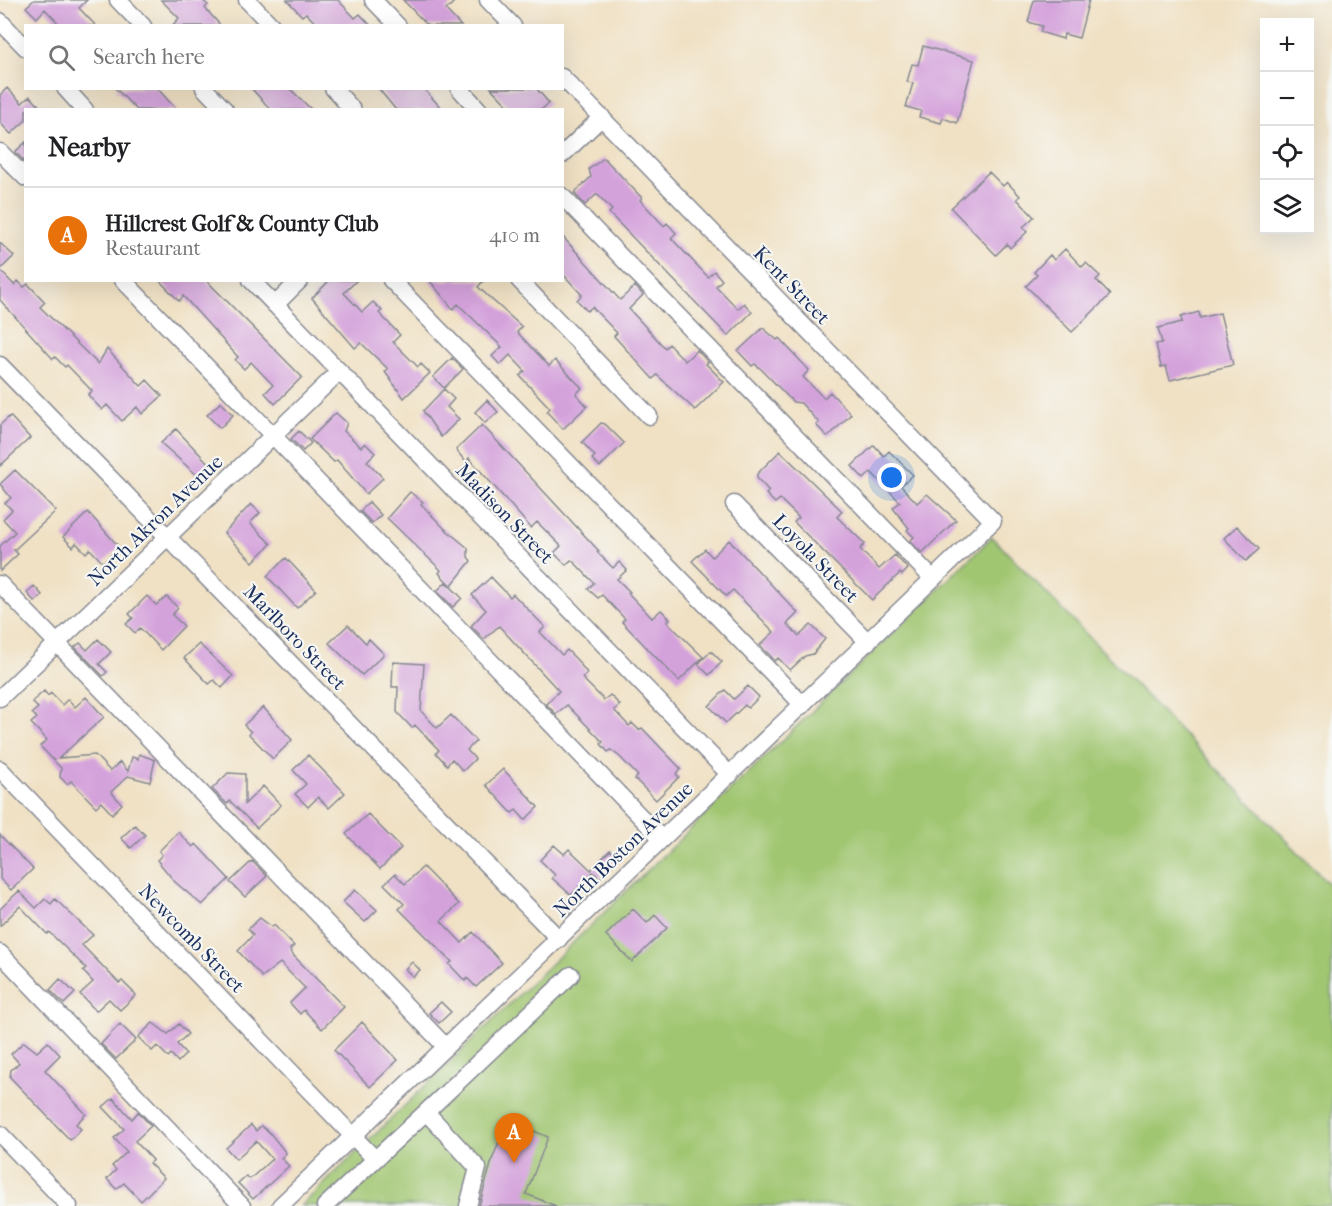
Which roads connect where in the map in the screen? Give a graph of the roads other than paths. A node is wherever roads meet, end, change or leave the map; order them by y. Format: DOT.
graph roads {
  1 [pos="118,0"];
  2 [pos="247,0"];
  3 [pos="373,0"];
  4 [pos="488,0"];
  5 [pos="0,21"];
  6 [pos="141,24"];
  7 [pos="270,24"];
  8 [pos="396,24"];
  9 [pos="511,24"];
  10 [pos="24,46"];
  11 [pos="564,79"];
  12 [pos="67,90"];
  13 [pos="206,90"];
  14 [pos="335,90"];
  15 [pos="461,90"];
  16 [pos="83,108"];
  17 [pos="223,108"];
  18 [pos="351,108"];
  19 [pos="477,108"];
  20 [pos="602,117"];
  21 [pos="0,152"];
  22 [pos="564,153"];
  23 [pos="24,176"];
  24 [pos="564,198"];
  25 [pos="125,282"];
  26 [pos="253,282"];
  27 [pos="298,282"];
  28 [pos="393,282"];
  29 [pos="521,282"];
  30 [pos="275,305"];
  31 [pos="0,365"];
  32 [pos="339,372"];
  33 [pos="649,416"];
  34 [pos="272,436"];
  35 [pos="734,504"];
  36 [pos="993,521"];
  37 [pos="168,536"];
  38 [pos="933,579"];
  39 [pos="0,584"];
  40 [pos="57,642"];
  41 [pos="868,642"];
  42 [pos="0,698"];
  43 [pos="803,705"];
  44 [pos="0,769"];
  45 [pos="730,775"];
  46 [pos="662,839"];
  47 [pos="559,939"];
  48 [pos="0,953"];
  49 [pos="571,975"];
  50 [pos="446,1047"];
  51 [pos="426,1112"];
  52 [pos="0,1134"];
  53 [pos="353,1136"];
  54 [pos="375,1159"];
  55 [pos="69,1206"];
  56 [pos="242,1206"];
  57 [pos="280,1206"];
  58 [pos="325,1206"];
  59 [pos="468,1206"];
  1 -- 6 [label="street"];
  2 -- 7 [label="street"];
  3 -- 8 [label="street"];
  4 -- 9 [label="street"];
  5 -- 10 [label="street"];
  11 -- 20 [label="street, Kent Street"];
  12 -- 16 [label="street"];
  13 -- 17 [label="street"];
  14 -- 18 [label="street"];
  15 -- 19 [label="street"];
  20 -- 22 [label="street"];
  20 -- 36 [label="street, Kent Street"];
  21 -- 23 [label="street"];
  24 -- 38 [label="street"];
  25 -- 34 [label="street"];
  26 -- 30 [label="street, Madison Street"];
  27 -- 30 [label="street"];
  28 -- 43 [label="street"];
  29 -- 33 [label="street"];
  30 -- 32 [label="street, Madison Street"];
  31 -- 37 [label="street, Marlboro Street"];
  32 -- 34 [label="street, North Akron Avenue"];
  32 -- 45 [label="street, Madison Street"];
  34 -- 37 [label="street, North Akron Avenue"];
  34 -- 46 [label="street"];
  35 -- 41 [label="street, Loyola Street"];
  36 -- 38 [label="street, North Boston Avenue"];
  37 -- 40 [label="street, North Akron Avenue"];
  37 -- 47 [label="street, Marlboro Street"];
  38 -- 41 [label="street, North Boston Avenue"];
  39 -- 40 [label="street"];
  40 -- 42 [label="street, North Akron Avenue"];
  40 -- 50 [label="street"];
  41 -- 43 [label="street, North Boston Avenue"];
  43 -- 45 [label="street, North Boston Avenue"];
  44 -- 53 [label="street, Newcomb Street"];
  45 -- 46 [label="street, North Boston Avenue"];
  46 -- 47 [label="street, North Boston Avenue"];
  47 -- 50 [label="street, North Boston Avenue"];
  48 -- 56 [label="street"];
  49 -- 51 [label="street"];
  50 -- 53 [label="street, North Boston Avenue"];
  51 -- 54 [label="street"];
  51 -- 59 [label="street"];
  52 -- 55 [label="street"];
  53 -- 54 [label="street, Newcomb Street"];
  53 -- 57 [label="street, North Boston Avenue"];
  54 -- 58 [label="street"];
}
